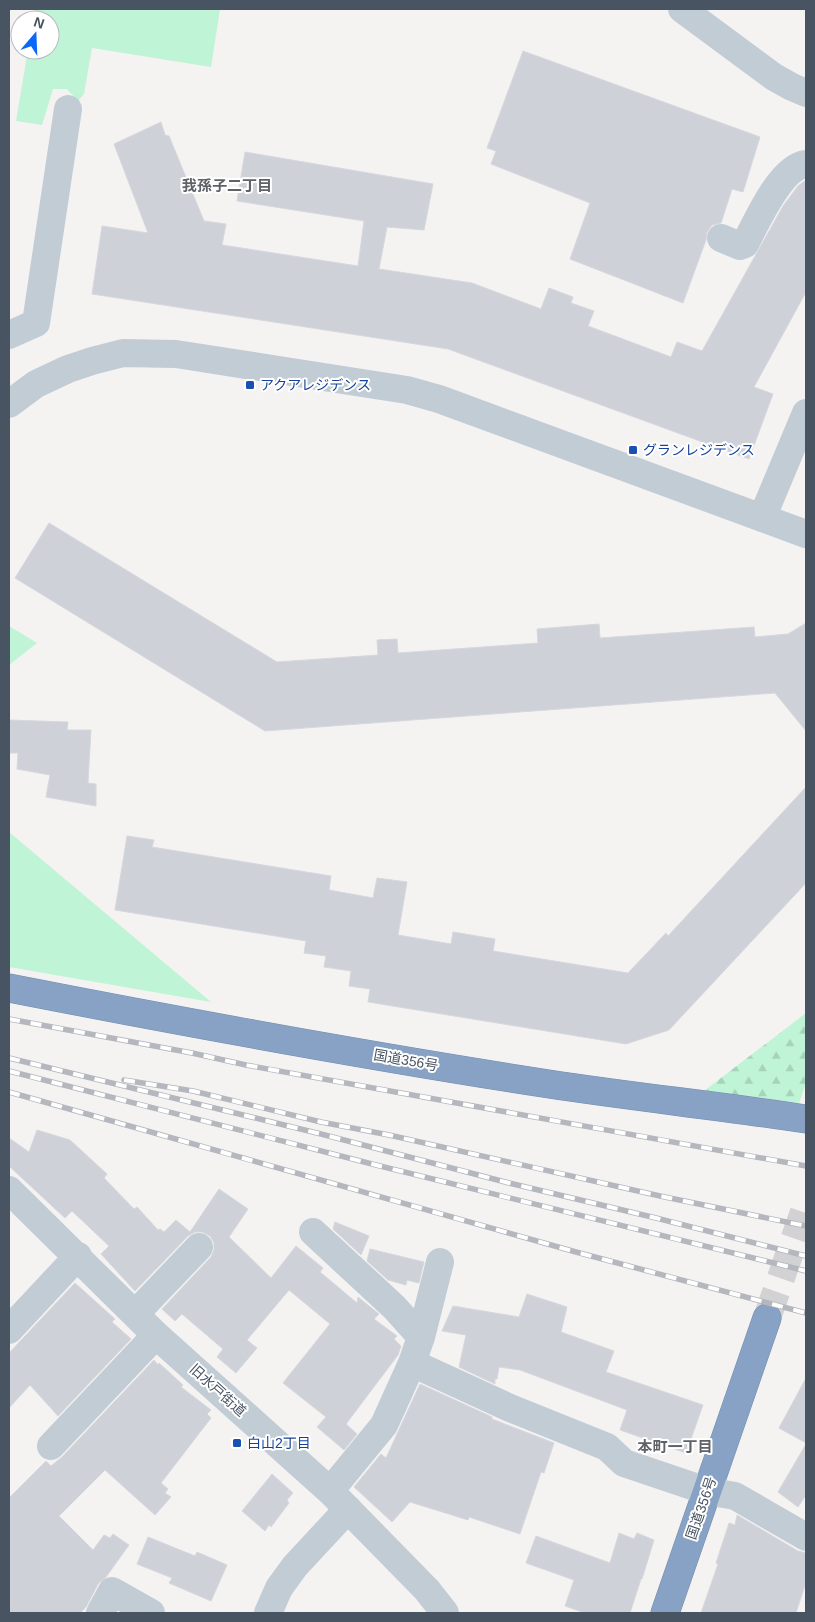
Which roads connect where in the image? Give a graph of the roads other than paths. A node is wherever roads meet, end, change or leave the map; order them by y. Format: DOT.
graph roads {
  1 [pos="682,9"];
  2 [pos="806,93"];
  3 [pos="68,109"];
  4 [pos="806,164"];
  5 [pos="721,238"];
  6 [pos="9,335"];
  7 [pos="9,404"];
  8 [pos="806,413"];
  9 [pos="762,518"];
  10 [pos="806,534"];
  11 [pos="9,988"];
  12 [pos="797,1118"];
  13 [pos="9,1190"];
  14 [pos="313,1232"];
  15 [pos="199,1247"];
  16 [pos="78,1256"];
  17 [pos="440,1262"];
  18 [pos="135,1314"];
  19 [pos="766,1318"];
  20 [pos="9,1330"];
  21 [pos="156,1335"];
  22 [pos="421,1337"];
  23 [pos="412,1363"];
  24 [pos="51,1446"];
  25 [pos="707,1491"];
  26 [pos="339,1500"];
  27 [pos="806,1537"];
  28 [pos="100,1613"];
  29 [pos="151,1613"];
  30 [pos="268,1613"];
  31 [pos="445,1613"];
  32 [pos="665,1613"];
  1 -- 2 [label="street"];
  3 -- 6 [label="street"];
  4 -- 5 [label="street"];
  7 -- 9 [label="street"];
  8 -- 9 [label="street"];
  9 -- 10 [label="street"];
  11 -- 12 [label="highway, 国道356号"];
  13 -- 16 [label="street, 旧水戸街道"];
  14 -- 22 [label="street"];
  15 -- 18 [label="street"];
  16 -- 18 [label="street, 旧水戸街道"];
  16 -- 20 [label="street"];
  17 -- 22 [label="street"];
  18 -- 21 [label="street, 旧水戸街道"];
  19 -- 25 [label="highway, 国道356号"];
  21 -- 24 [label="street"];
  21 -- 26 [label="street, 旧水戸街道"];
  22 -- 23 [label="street"];
  23 -- 25 [label="street"];
  23 -- 26 [label="street"];
  25 -- 27 [label="street"];
  25 -- 32 [label="highway, 国道356号"];
  26 -- 30 [label="street"];
  26 -- 31 [label="street, 旧水戸街道"];
  28 -- 29 [label="street"];
}
